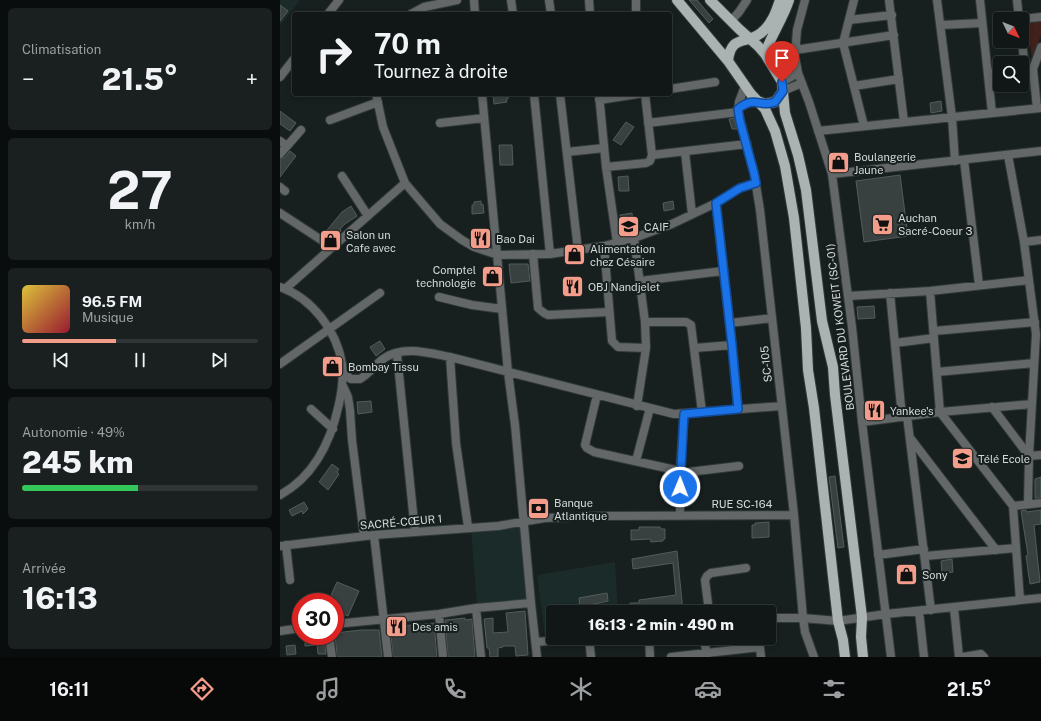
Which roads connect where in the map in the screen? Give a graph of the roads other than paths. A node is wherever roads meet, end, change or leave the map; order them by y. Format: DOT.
graph roads {
  1 [pos="339,0"];
  2 [pos="419,0"];
  3 [pos="457,0"];
  4 [pos="474,0"];
  5 [pos="512,0"];
  6 [pos="549,0"];
  7 [pos="589,0"];
  8 [pos="636,0"];
  9 [pos="677,0"];
  10 [pos="747,0"];
  11 [pos="780,0"];
  12 [pos="789,0"];
  13 [pos="805,0"];
  14 [pos="854,0"];
  15 [pos="890,0"];
  16 [pos="937,0"];
  17 [pos="980,0"];
  18 [pos="1017,0"];
  19 [pos="712,1"];
  20 [pos="424,7"];
  21 [pos="330,12"];
  22 [pos="415,12"];
  23 [pos="476,12"];
  24 [pos="513,12"];
  25 [pos="551,12"];
  26 [pos="590,12"];
  27 [pos="636,12"];
  28 [pos="1020,12"];
  29 [pos="892,15"];
  30 [pos="1041,17"];
  31 [pos="1029,18"];
  32 [pos="849,20"];
  33 [pos="731,21"];
  34 [pos="982,23"];
  35 [pos="941,25"];
  36 [pos="894,35"];
  37 [pos="750,39"];
  38 [pos="843,43"];
  39 [pos="1041,47"];
  40 [pos="1024,48"];
  41 [pos="795,50"];
  42 [pos="765,54"];
  43 [pos="728,60"];
  44 [pos="292,62"];
  45 [pos="1030,69"];
  46 [pos="798,73"];
  47 [pos="988,73"];
  48 [pos="993,73"];
  49 [pos="280,77"];
  50 [pos="899,80"];
  51 [pos="715,82"];
  52 [pos="802,83"];
  53 [pos="745,86"];
  54 [pos="782,86"];
  55 [pos="854,86"];
  56 [pos="672,89"];
  57 [pos="482,96"];
  58 [pos="534,96"];
  59 [pos="560,96"];
  60 [pos="612,96"];
  61 [pos="645,96"];
  62 [pos="599,97"];
  63 [pos="377,98"];
  64 [pos="758,101"];
  65 [pos="1039,108"];
  66 [pos="738,110"];
  67 [pos="992,113"];
  68 [pos="952,117"];
  69 [pos="484,118"];
  70 [pos="330,120"];
  71 [pos="904,122"];
  72 [pos="440,123"];
  73 [pos="648,123"];
  74 [pos="864,126"];
  75 [pos="301,130"];
  76 [pos="818,131"];
  77 [pos="280,140"];
  78 [pos="747,144"];
  79 [pos="287,146"];
  80 [pos="604,148"];
  81 [pos="1041,151"];
  82 [pos="567,152"];
  83 [pos="685,152"];
  84 [pos="280,154"];
  85 [pos="652,155"];
  86 [pos="1008,155"];
  87 [pos="964,160"];
  88 [pos="955,161"];
  89 [pos="606,167"];
  90 [pos="832,174"];
  91 [pos="342,176"];
  92 [pos="405,183"];
  93 [pos="756,183"];
  94 [pos="716,203"];
  95 [pos="280,213"];
  96 [pos="692,214"];
  97 [pos="368,216"];
  98 [pos="634,238"];
  99 [pos="1041,240"];
  100 [pos="1024,242"];
  101 [pos="616,243"];
  102 [pos="604,246"];
  103 [pos="332,247"];
  104 [pos="578,250"];
  105 [pos="498,254"];
  106 [pos="533,254"];
  107 [pos="550,254"];
  108 [pos="723,271"];
  109 [pos="1029,280"];
  110 [pos="640,281"];
  111 [pos="979,285"];
  112 [pos="282,288"];
  113 [pos="930,290"];
  114 [pos="380,293"];
  115 [pos="890,293"];
  116 [pos="848,296"];
  117 [pos="439,297"];
  118 [pos="502,309"];
  119 [pos="609,312"];
  120 [pos="772,318"];
  121 [pos="645,322"];
  122 [pos="1035,322"];
  123 [pos="730,323"];
  124 [pos="330,330"];
  125 [pos="1038,334"];
  126 [pos="934,335"];
  127 [pos="895,343"];
  128 [pos="732,345"];
  129 [pos="646,348"];
  130 [pos="695,348"];
  131 [pos="397,354"];
  132 [pos="450,357"];
  133 [pos="1034,363"];
  134 [pos="280,364"];
  135 [pos="508,372"];
  136 [pos="937,372"];
  137 [pos="343,373"];
  138 [pos="343,386"];
  139 [pos="597,395"];
  140 [pos="1032,404"];
  141 [pos="637,406"];
  142 [pos="782,406"];
  143 [pos="992,407"];
  144 [pos="650,408"];
  145 [pos="311,409"];
  146 [pos="738,409"];
  147 [pos="702,412"];
  148 [pos="940,412"];
  149 [pos="684,414"];
  150 [pos="905,416"];
  151 [pos="862,422"];
  152 [pos="333,429"];
  153 [pos="910,438"];
  154 [pos="1041,455"];
  155 [pos="1029,456"];
  156 [pos="636,461"];
  157 [pos="739,466"];
  158 [pos="680,472"];
  159 [pos="281,494"];
  160 [pos="1041,503"];
  161 [pos="1028,504"];
  162 [pos="1014,506"];
  163 [pos="794,515"];
  164 [pos="680,516"];
  165 [pos="523,521"];
  166 [pos="468,527"];
  167 [pos="415,532"];
  168 [pos="374,535"];
  169 [pos="364,536"];
  170 [pos="283,546"];
  171 [pos="1016,548"];
  172 [pos="996,550"];
  173 [pos="924,552"];
  174 [pos="878,555"];
  175 [pos="746,568"];
  176 [pos="290,580"];
  177 [pos="1041,598"];
  178 [pos="1020,600"];
  179 [pos="531,603"];
  180 [pos="708,605"];
  181 [pos="476,608"];
  182 [pos="954,608"];
  183 [pos="931,610"];
  184 [pos="920,611"];
  185 [pos="439,614"];
  186 [pos="886,614"];
  187 [pos="862,617"];
  188 [pos="776,618"];
  189 [pos="803,618"];
  190 [pos="385,620"];
  191 [pos="838,621"];
  192 [pos="344,623"];
  193 [pos="292,629"];
  194 [pos="280,631"];
  195 [pos="546,641"];
  196 [pos="536,642"];
  197 [pos="330,645"];
  198 [pos="590,645"];
  199 [pos="649,645"];
  200 [pos="705,645"];
  201 [pos="760,647"];
  202 [pos="706,655"];
  203 [pos="332,657"];
  204 [pos="388,657"];
  205 [pos="443,657"];
  206 [pos="482,657"];
  207 [pos="537,657"];
  208 [pos="591,657"];
  209 [pos="650,657"];
  210 [pos="671,657"];
  211 [pos="761,657"];
  212 [pos="814,657"];
  213 [pos="846,657"];
  214 [pos="863,657"];
  215 [pos="890,657"];
  216 [pos="924,657"];
  217 [pos="959,657"];
  218 [pos="963,657"];
  219 [pos="984,657"];
  1 -- 21 [label="street"];
  2 -- 20 [label="street"];
  3 -- 20 [label="street"];
  4 -- 23 [label="street"];
  5 -- 24 [label="street"];
  6 -- 25 [label="street"];
  7 -- 26 [label="street"];
  8 -- 27 [label="street"];
  9 -- 43 [label="main road"];
  10 -- 33 [label="street"];
  11 -- 37 [label="main road"];
  12 -- 42 [label="main road"];
  13 -- 41 [label="street, BOULEVARD DU KOWEIT (SC-01)"];
  14 -- 32 [label="street"];
  15 -- 29 [label="street"];
  16 -- 35 [label="street"];
  17 -- 34 [label="street"];
  18 -- 28 [label="street"];
  19 -- 33 [label="main road"];
  20 -- 22 [label="street"];
  29 -- 32 [label="street"];
  29 -- 36 [label="street"];
  30 -- 31 [label="street"];
  32 -- 38 [label="street"];
  33 -- 37 [label="main road"];
  34 -- 35 [label="street"];
  34 -- 47 [label="street"];
  35 -- 68 [label="street"];
  36 -- 38 [label="street"];
  36 -- 50 [label="street"];
  37 -- 42 [label="main road"];
  37 -- 43 [label="main road"];
  38 -- 41 [label="street"];
  38 -- 55 [label="street"];
  39 -- 45 [label="street"];
  40 -- 45 [label="street"];
  41 -- 46 [label="street, BOULEVARD DU KOWEIT (SC-01)"];
  42 -- 54 [label="main road"];
  43 -- 53 [label="main road"];
  44 -- 49 [label="street"];
  45 -- 65 [label="street"];
  46 -- 52 [label="street, BOULEVARD DU KOWEIT (SC-01)"];
  46 -- 54 [label="street"];
  47 -- 48 [label="street"];
  47 -- 67 [label="street"];
  50 -- 55 [label="street"];
  50 -- 71 [label="street"];
  51 -- 56 [label="street"];
  52 -- 54 [label="street"];
  52 -- 76 [label="street, BOULEVARD DU KOWEIT (SC-01)"];
  53 -- 64 [label="main road"];
  53 -- 66 [label="street"];
  54 -- 64 [label="main road"];
  54 -- 187 [label="main road"];
  55 -- 74 [label="street"];
  57 -- 69 [label="street"];
  58 -- 107 [label="street"];
  59 -- 82 [label="street"];
  60 -- 62 [label="street"];
  61 -- 73 [label="street"];
  62 -- 80 [label="street"];
  63 -- 70 [label="street"];
  63 -- 92 [label="street"];
  64 -- 66 [label="street"];
  64 -- 191 [label="main road"];
  65 -- 67 [label="street"];
  66 -- 73 [label="street"];
  66 -- 78 [label="street, SC-105"];
  67 -- 68 [label="street"];
  68 -- 71 [label="street"];
  68 -- 88 [label="street"];
  69 -- 72 [label="street"];
  69 -- 105 [label="street"];
  71 -- 74 [label="street"];
  73 -- 85 [label="street"];
  74 -- 76 [label="street"];
  75 -- 79 [label="street"];
  76 -- 90 [label="street, BOULEVARD DU KOWEIT (SC-01)"];
  77 -- 79 [label="street"];
  78 -- 83 [label="street"];
  78 -- 93 [label="street, SC-105"];
  79 -- 84 [label="street"];
  80 -- 82 [label="street"];
  80 -- 89 [label="street"];
  81 -- 86 [label="street"];
  82 -- 104 [label="street"];
  83 -- 85 [label="street"];
  83 -- 96 [label="street"];
  85 -- 89 [label="street"];
  86 -- 87 [label="street"];
  86 -- 100 [label="street"];
  87 -- 88 [label="street"];
  87 -- 111 [label="street"];
  88 -- 90 [label="street"];
  89 -- 101 [label="street"];
  90 -- 116 [label="street, BOULEVARD DU KOWEIT (SC-01)"];
  91 -- 97 [label="street"];
  92 -- 97 [label="street"];
  92 -- 105 [label="street"];
  93 -- 94 [label="street"];
  93 -- 120 [label="street, SC-105"];
  94 -- 96 [label="street"];
  94 -- 108 [label="street"];
  95 -- 103 [label="street"];
  96 -- 98 [label="street"];
  97 -- 103 [label="street"];
  98 -- 101 [label="street"];
  98 -- 110 [label="street"];
  99 -- 100 [label="street"];
  100 -- 109 [label="street"];
  101 -- 102 [label="street"];
  102 -- 104 [label="street"];
  102 -- 119 [label="street"];
  103 -- 112 [label="street"];
  104 -- 107 [label="street"];
  105 -- 106 [label="street"];
  105 -- 118 [label="street"];
  106 -- 107 [label="street"];
  106 -- 119 [label="street"];
  108 -- 110 [label="street"];
  108 -- 123 [label="street"];
  109 -- 111 [label="street"];
  109 -- 122 [label="street"];
  110 -- 121 [label="street"];
  111 -- 113 [label="street"];
  112 -- 124 [label="street"];
  113 -- 115 [label="street"];
  113 -- 126 [label="street"];
  114 -- 124 [label="street"];
  115 -- 116 [label="street"];
  115 -- 127 [label="street"];
  116 -- 151 [label="street, BOULEVARD DU KOWEIT (SC-01)"];
  117 -- 118 [label="street"];
  118 -- 135 [label="street"];
  119 -- 129 [label="street"];
  120 -- 123 [label="street"];
  120 -- 142 [label="street, SC-105"];
  121 -- 129 [label="street"];
  121 -- 130 [label="street"];
  122 -- 125 [label="street"];
  122 -- 126 [label="street"];
  123 -- 128 [label="street"];
  124 -- 134 [label="street"];
  124 -- 137 [label="street"];
  125 -- 133 [label="street"];
  126 -- 127 [label="street"];
  126 -- 136 [label="street"];
  127 -- 150 [label="street"];
  128 -- 130 [label="street"];
  128 -- 146 [label="street"];
  129 -- 141 [label="street"];
  130 -- 147 [label="street"];
  131 -- 132 [label="street"];
  131 -- 137 [label="street"];
  131 -- 167 [label="street"];
  132 -- 135 [label="street"];
  132 -- 166 [label="street"];
  133 -- 136 [label="street"];
  133 -- 140 [label="street"];
  135 -- 139 [label="street"];
  135 -- 165 [label="street"];
  136 -- 148 [label="street"];
  137 -- 138 [label="street"];
  138 -- 152 [label="street"];
  138 -- 169 [label="street"];
  139 -- 141 [label="street"];
  139 -- 156 [label="street"];
  140 -- 143 [label="street"];
  140 -- 155 [label="street"];
  141 -- 144 [label="street"];
  142 -- 146 [label="street"];
  142 -- 163 [label="street, SC-105"];
  143 -- 148 [label="street"];
  143 -- 155 [label="street"];
  144 -- 149 [label="street"];
  144 -- 156 [label="street"];
  145 -- 152 [label="street"];
  146 -- 147 [label="street"];
  147 -- 149 [label="street"];
  148 -- 150 [label="street"];
  148 -- 162 [label="street"];
  149 -- 158 [label="street"];
  150 -- 151 [label="street"];
  150 -- 153 [label="street"];
  151 -- 174 [label="street, BOULEVARD DU KOWEIT (SC-01)"];
  152 -- 159 [label="street"];
  153 -- 172 [label="street"];
  153 -- 173 [label="street"];
  154 -- 155 [label="street"];
  155 -- 161 [label="street"];
  156 -- 158 [label="street"];
  157 -- 158 [label="street"];
  158 -- 164 [label="street"];
  160 -- 161 [label="street"];
  161 -- 162 [label="street"];
  162 -- 171 [label="street"];
  163 -- 164 [label="street, RUE SC-164"];
  163 -- 189 [label="street, SC-105"];
  164 -- 165 [label="street, RUE SC-164"];
  165 -- 166 [label="street, SACRÉ-CŒUR 1"];
  165 -- 179 [label="street"];
  166 -- 167 [label="street, SACRÉ-CŒUR 1"];
  167 -- 168 [label="street, SACRÉ-CŒUR 1"];
  168 -- 169 [label="street, SACRÉ-CŒUR 1"];
  168 -- 190 [label="street"];
  169 -- 170 [label="street, SACRÉ-CŒUR 1"];
  170 -- 176 [label="street"];
  171 -- 172 [label="street"];
  171 -- 178 [label="street"];
  172 -- 173 [label="street"];
  173 -- 174 [label="street"];
  173 -- 183 [label="street"];
  174 -- 186 [label="street, BOULEVARD DU KOWEIT (SC-01)"];
  175 -- 180 [label="street"];
  177 -- 178 [label="street"];
  178 -- 182 [label="street"];
  179 -- 181 [label="street"];
  179 -- 196 [label="street"];
  181 -- 185 [label="street"];
  181 -- 206 [label="street"];
  182 -- 183 [label="street"];
  182 -- 217 [label="street"];
  183 -- 184 [label="street"];
  184 -- 186 [label="street"];
  184 -- 216 [label="street"];
  185 -- 190 [label="street"];
  185 -- 205 [label="street"];
  186 -- 187 [label="street"];
  186 -- 215 [label="street, BOULEVARD DU KOWEIT (SC-01)"];
  187 -- 191 [label="street"];
  187 -- 214 [label="main road"];
  188 -- 189 [label="street"];
  189 -- 191 [label="street"];
  189 -- 212 [label="street, SC-105"];
  190 -- 192 [label="street"];
  190 -- 204 [label="street"];
  191 -- 213 [label="main road"];
  193 -- 194 [label="street"];
  195 -- 196 [label="street"];
  196 -- 207 [label="street"];
  197 -- 203 [label="street"];
  198 -- 208 [label="street"];
  199 -- 209 [label="street"];
  200 -- 202 [label="street"];
  201 -- 202 [label="street"];
  201 -- 211 [label="street"];
  202 -- 210 [label="street"];
  218 -- 219 [label="street"];
}
